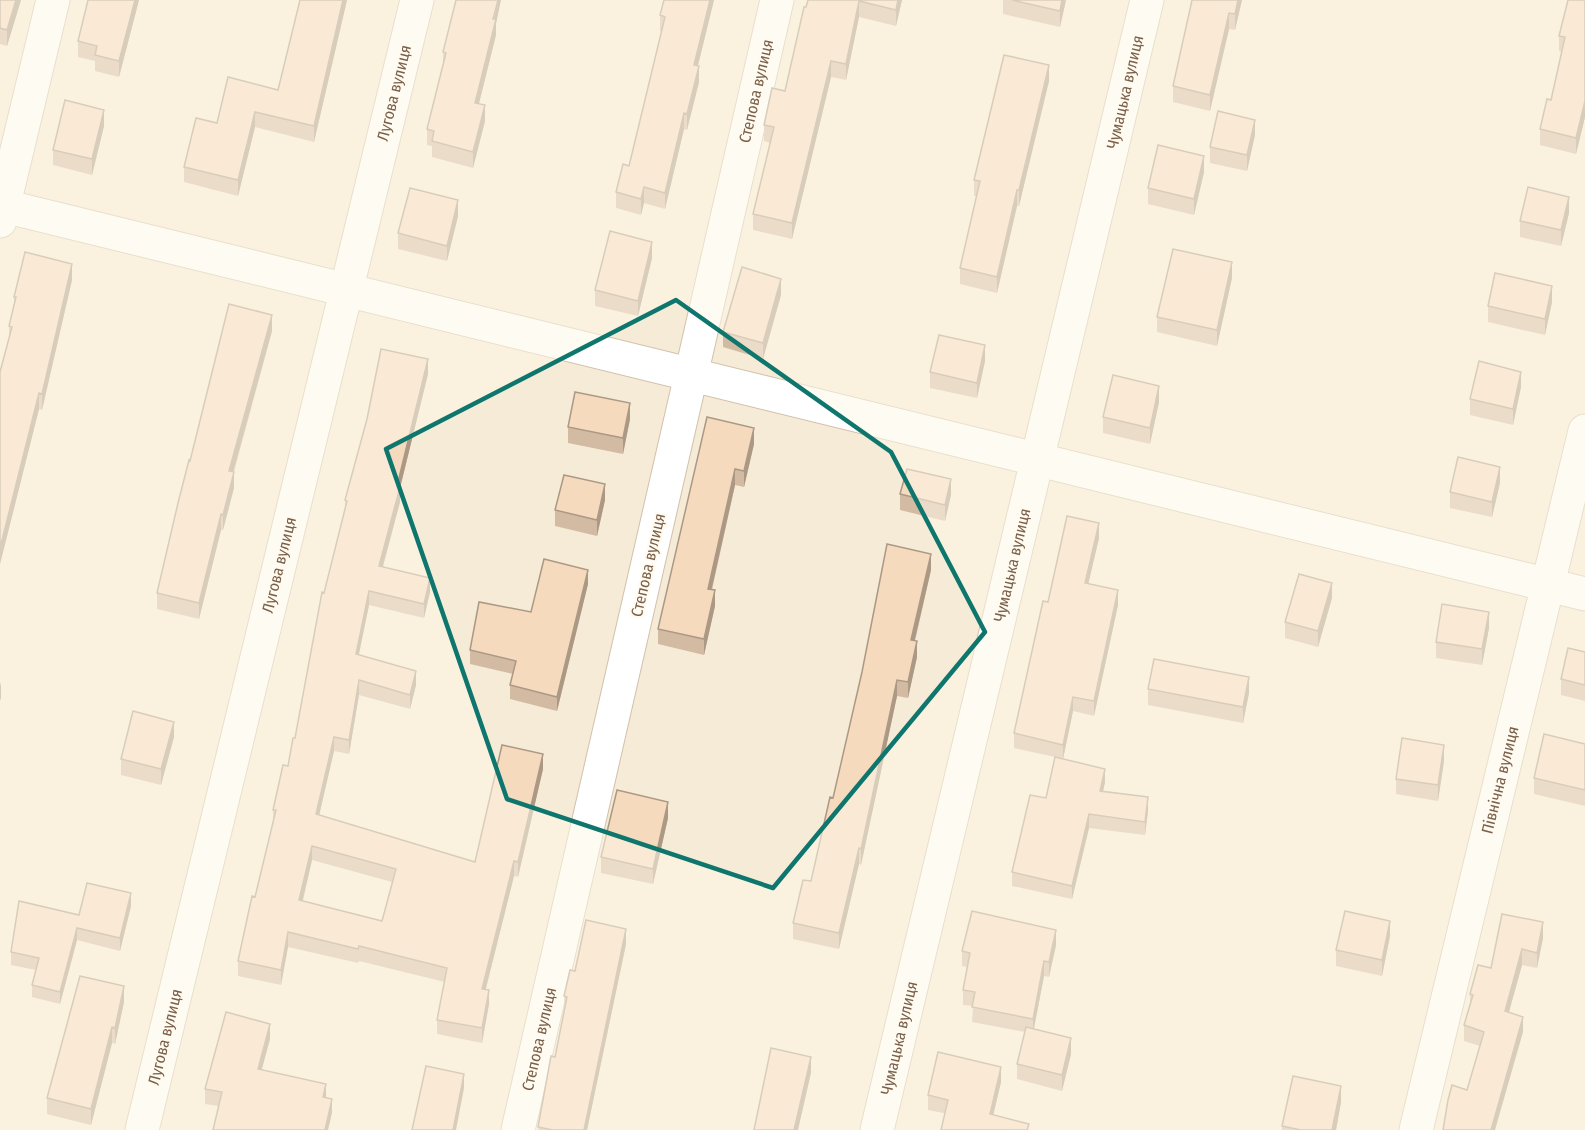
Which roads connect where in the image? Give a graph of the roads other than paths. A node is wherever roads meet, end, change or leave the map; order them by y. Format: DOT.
graph roads {
  1 [pos="53,0"];
  2 [pos="417,0"];
  3 [pos="777,0"];
  4 [pos="1147,0"];
  5 [pos="1,211"];
  6 [pos="346,290"];
  7 [pos="691,375"];
  8 [pos="1585,431"];
  9 [pos="1037,459"];
  10 [pos="1548,585"];
  11 [pos="1585,594"];
  12 [pos="142,1130"];
  13 [pos="518,1130"];
  14 [pos="877,1130"];
  15 [pos="1416,1130"];
  1 -- 5 [label="street"];
  2 -- 6 [label="street, Лугова вулиця"];
  3 -- 7 [label="street, Степова вулиця"];
  4 -- 9 [label="street, Чумацька вулиця"];
  5 -- 6 [label="street"];
  6 -- 7 [label="street"];
  6 -- 12 [label="street, Лугова вулиця"];
  7 -- 9 [label="street"];
  7 -- 13 [label="street, Степова вулиця"];
  8 -- 10 [label="street, Північна вулиця"];
  9 -- 10 [label="street"];
  9 -- 14 [label="street, Чумацька вулиця"];
  10 -- 11 [label="street"];
  10 -- 15 [label="street, Північна вулиця"];
}
